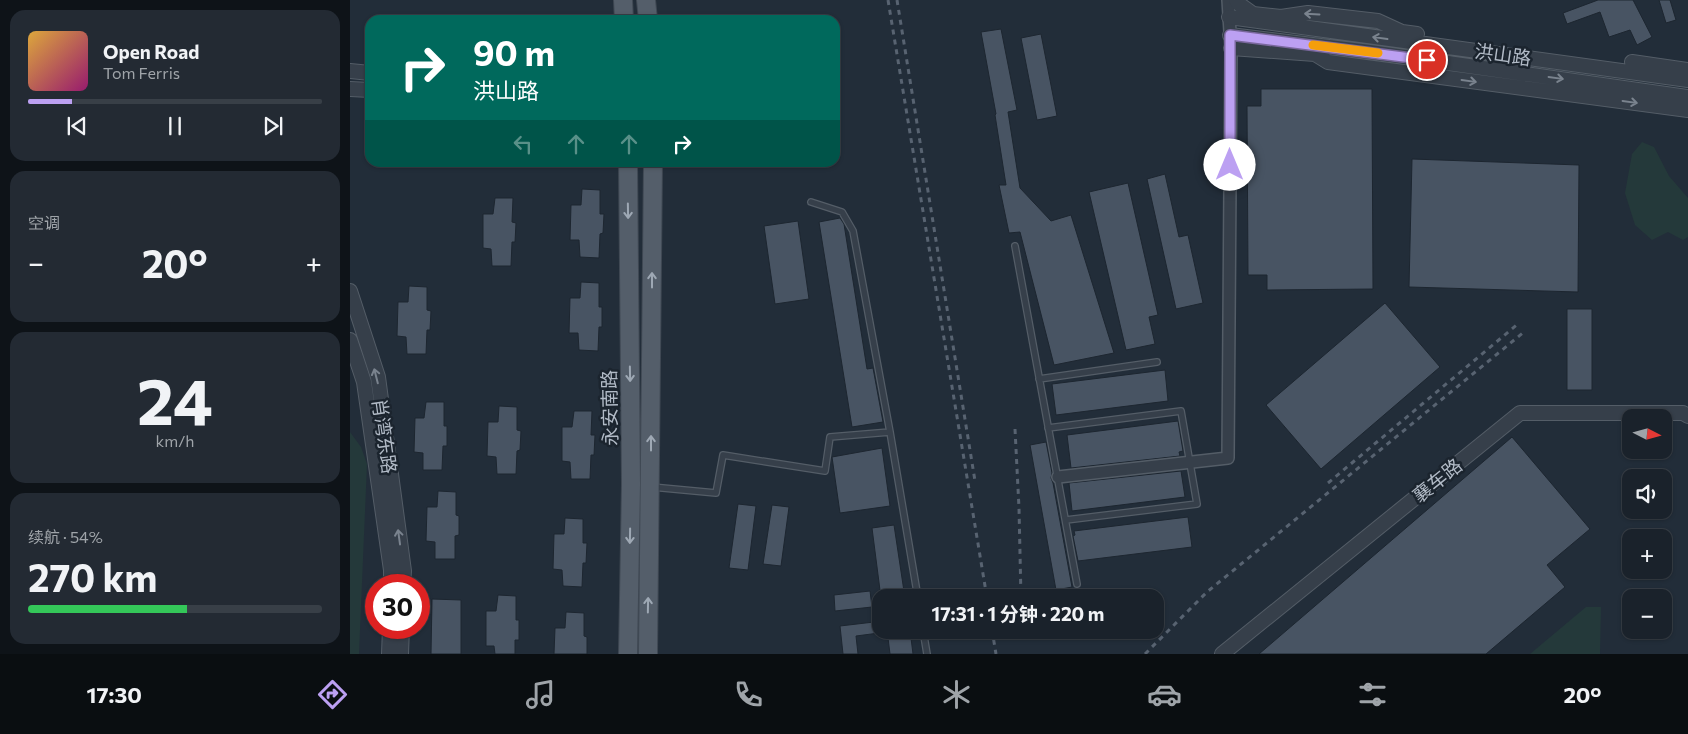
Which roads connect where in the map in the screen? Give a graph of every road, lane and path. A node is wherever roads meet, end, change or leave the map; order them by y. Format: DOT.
graph roads {
  1 [pos="623,0"];
  2 [pos="646,0"];
  3 [pos="1228,0"];
  4 [pos="1236,0"];
  5 [pos="624,15"];
  6 [pos="648,15"];
  7 [pos="1229,17"];
  8 [pos="1230,42"];
  9 [pos="1590,62"];
  10 [pos="1688,70"];
  11 [pos="350,71"];
  12 [pos="365,72"];
  13 [pos="1688,80"];
  14 [pos="1598,84"];
  15 [pos="350,89"];
  16 [pos="365,90"];
  17 [pos="1688,97"];
  18 [pos="1603,99"];
  19 [pos="1688,110"];
  20 [pos="628,167"];
  21 [pos="653,167"];
  22 [pos="811,202"];
  23 [pos="1015,246"];
  24 [pos="350,291"];
  25 [pos="350,340"];
  26 [pos="1157,362"];
  27 [pos="1039,380"];
  28 [pos="1688,416"];
  29 [pos="1048,428"];
  30 [pos="890,432"];
  31 [pos="1191,462"];
  32 [pos="1058,477"];
  33 [pos="650,487"];
  34 [pos="1066,520"];
  35 [pos="391,574"];
  36 [pos="404,574"];
  37 [pos="1077,584"];
  38 [pos="916,589"];
  39 [pos="390,639"];
  40 [pos="402,639"];
  41 [pos="924,639"];
  42 [pos="389,654"];
  43 [pos="401,654"];
  44 [pos="628,654"];
  45 [pos="648,654"];
  46 [pos="927,654"];
  47 [pos="1222,654"];
  1 -- 5 [label="main road"];
  2 -- 6 [label="main road"];
  3 -- 7 [label="street"];
  9 -- 4 [label="street, one-way"];
  7 -- 8 [label="street"];
  9 -- 7 [label="street, 洪山路, one-way"];
  8 -- 14 [label="street, 洪山路, one-way"];
  8 -- 18 [label="street, one-way"];
  8 -- 31 [label="street"];
  9 -- 10 [label="street"];
  9 -- 13 [label="street, 洪山路"];
  9 -- 14 [label="street"];
  11 -- 12 [label="street"];
  14 -- 17 [label="street, 洪山路"];
  14 -- 18 [label="street"];
  15 -- 16 [label="street"];
  18 -- 19 [label="street, one-way"];
  20 -- 44 [label="main road, 永安南路, one-way"];
  33 -- 21 [label="main road, one-way"];
  22 -- 30 [label="lane"];
  23 -- 27 [label="lane"];
  36 -- 24 [label="street, 肖湾东路, one-way"];
  25 -- 35 [label="street, 肖湾东路"];
  26 -- 27 [label="lane"];
  27 -- 29 [label="lane"];
  28 -- 47 [label="street, 襄车路"];
  29 -- 31 [label="lane"];
  29 -- 32 [label="lane"];
  30 -- 33 [label="lane"];
  30 -- 38 [label="lane"];
  31 -- 32 [label="street"];
  31 -- 34 [label="lane"];
  32 -- 34 [label="lane"];
  45 -- 33 [label="main road, one-way"];
  34 -- 37 [label="lane"];
  39 -- 42 [label="street"];
  40 -- 43 [label="street"];
  41 -- 46 [label="lane"];
}
